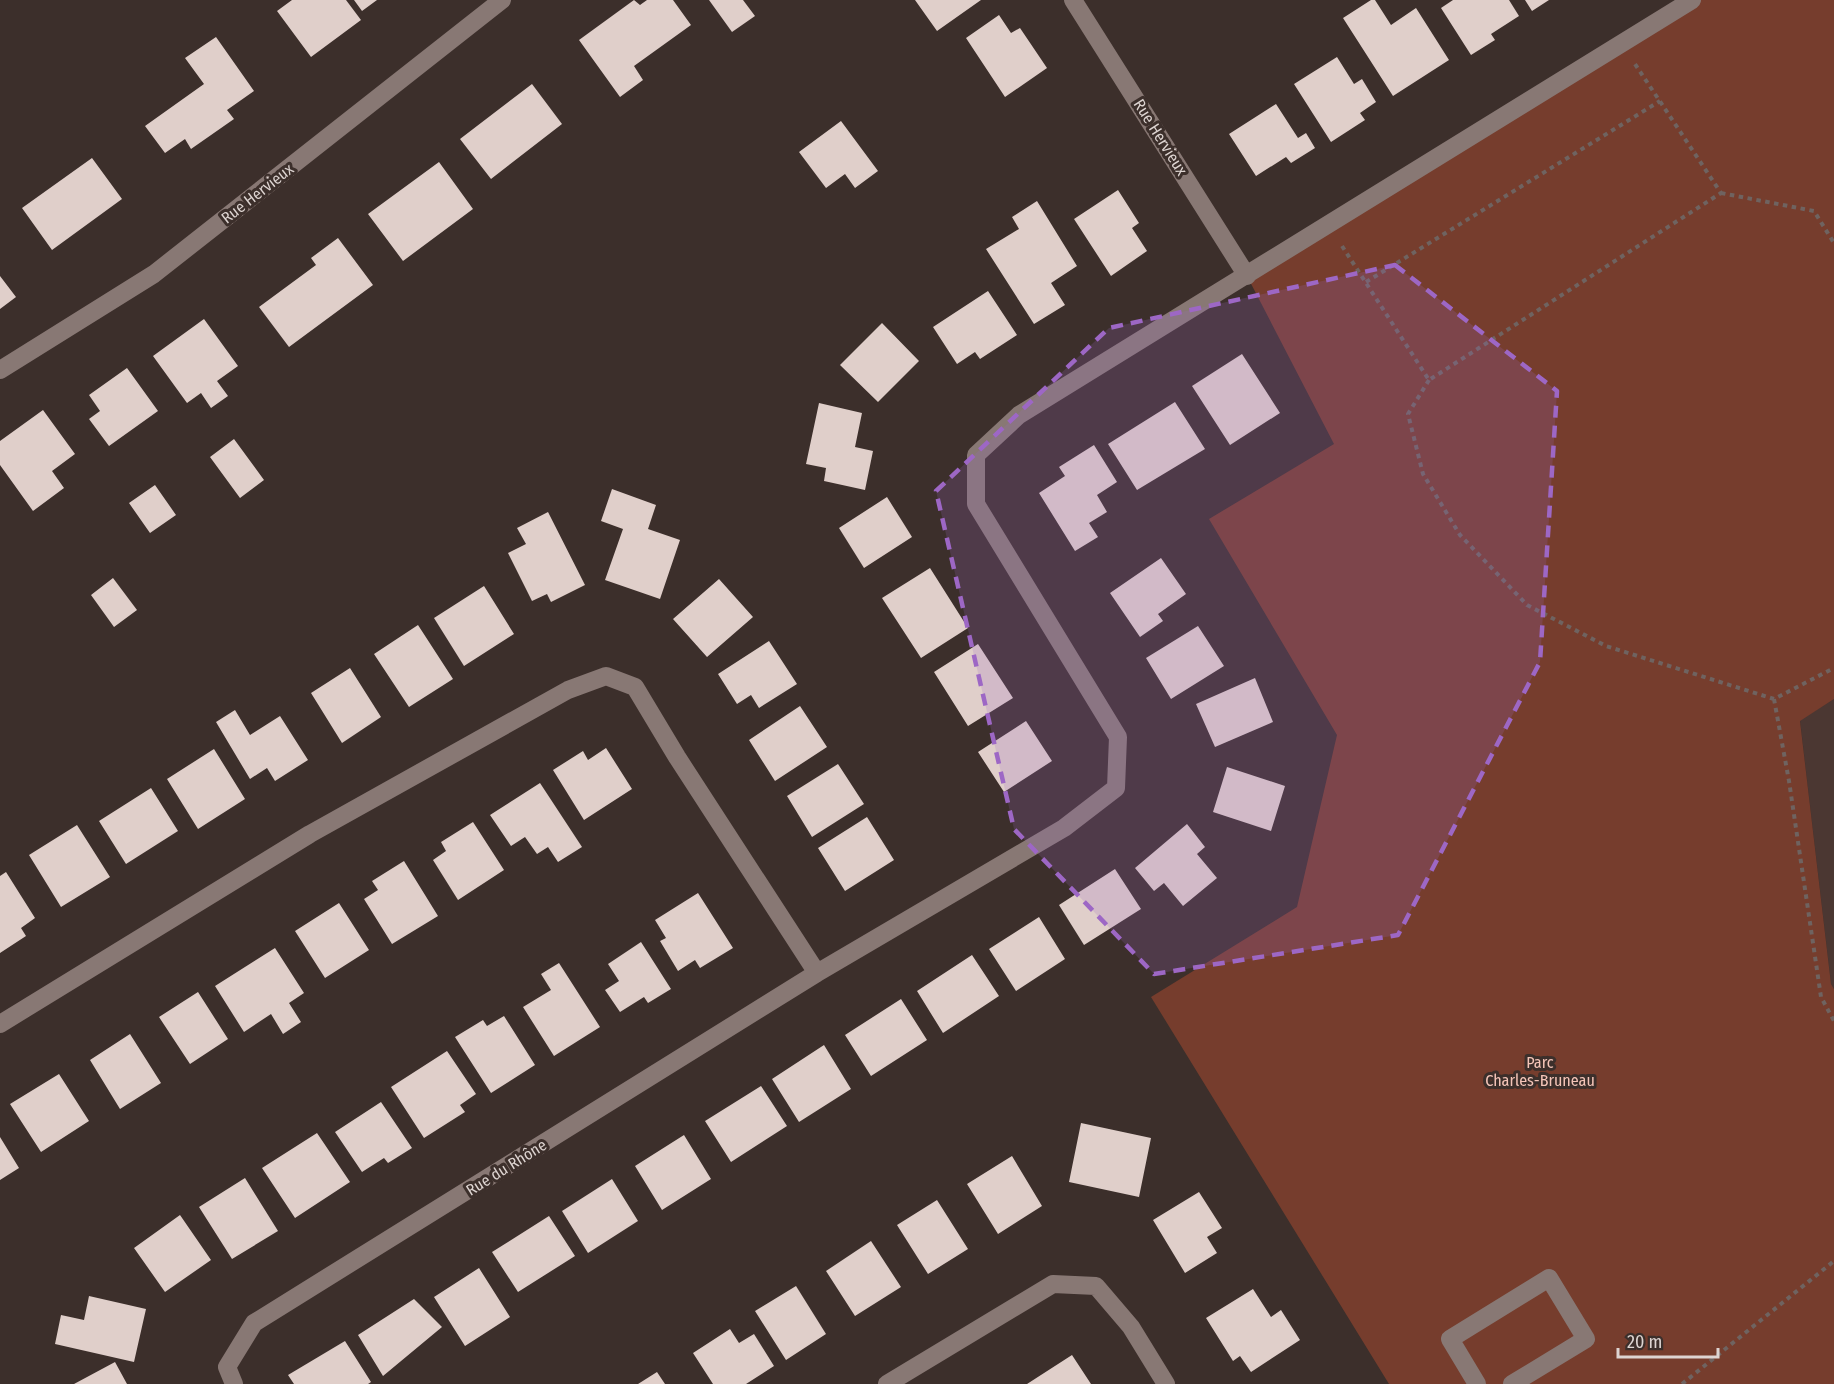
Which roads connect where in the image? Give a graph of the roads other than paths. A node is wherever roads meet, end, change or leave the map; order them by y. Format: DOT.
graph roads {
  1 [pos="502,0"];
  2 [pos="1073,0"];
  3 [pos="1692,0"];
  4 [pos="1247,276"];
  5 [pos="0,370"];
  6 [pos="817,973"];
  7 [pos="0,1024"];
  8 [pos="234,1384"];
  9 [pos="887,1384"];
  10 [pos="1166,1384"];
  11 [pos="1477,1384"];
  12 [pos="1512,1384"];
  1 -- 5 [label="street, Rue Hervieux"];
  2 -- 4 [label="street, Rue Hervieux"];
  3 -- 4 [label="street"];
  4 -- 6 [label="street"];
  6 -- 7 [label="street"];
  6 -- 8 [label="street, Rue du Rhône"];
  9 -- 10 [label="street"];
  11 -- 12 [label="street"];
}
